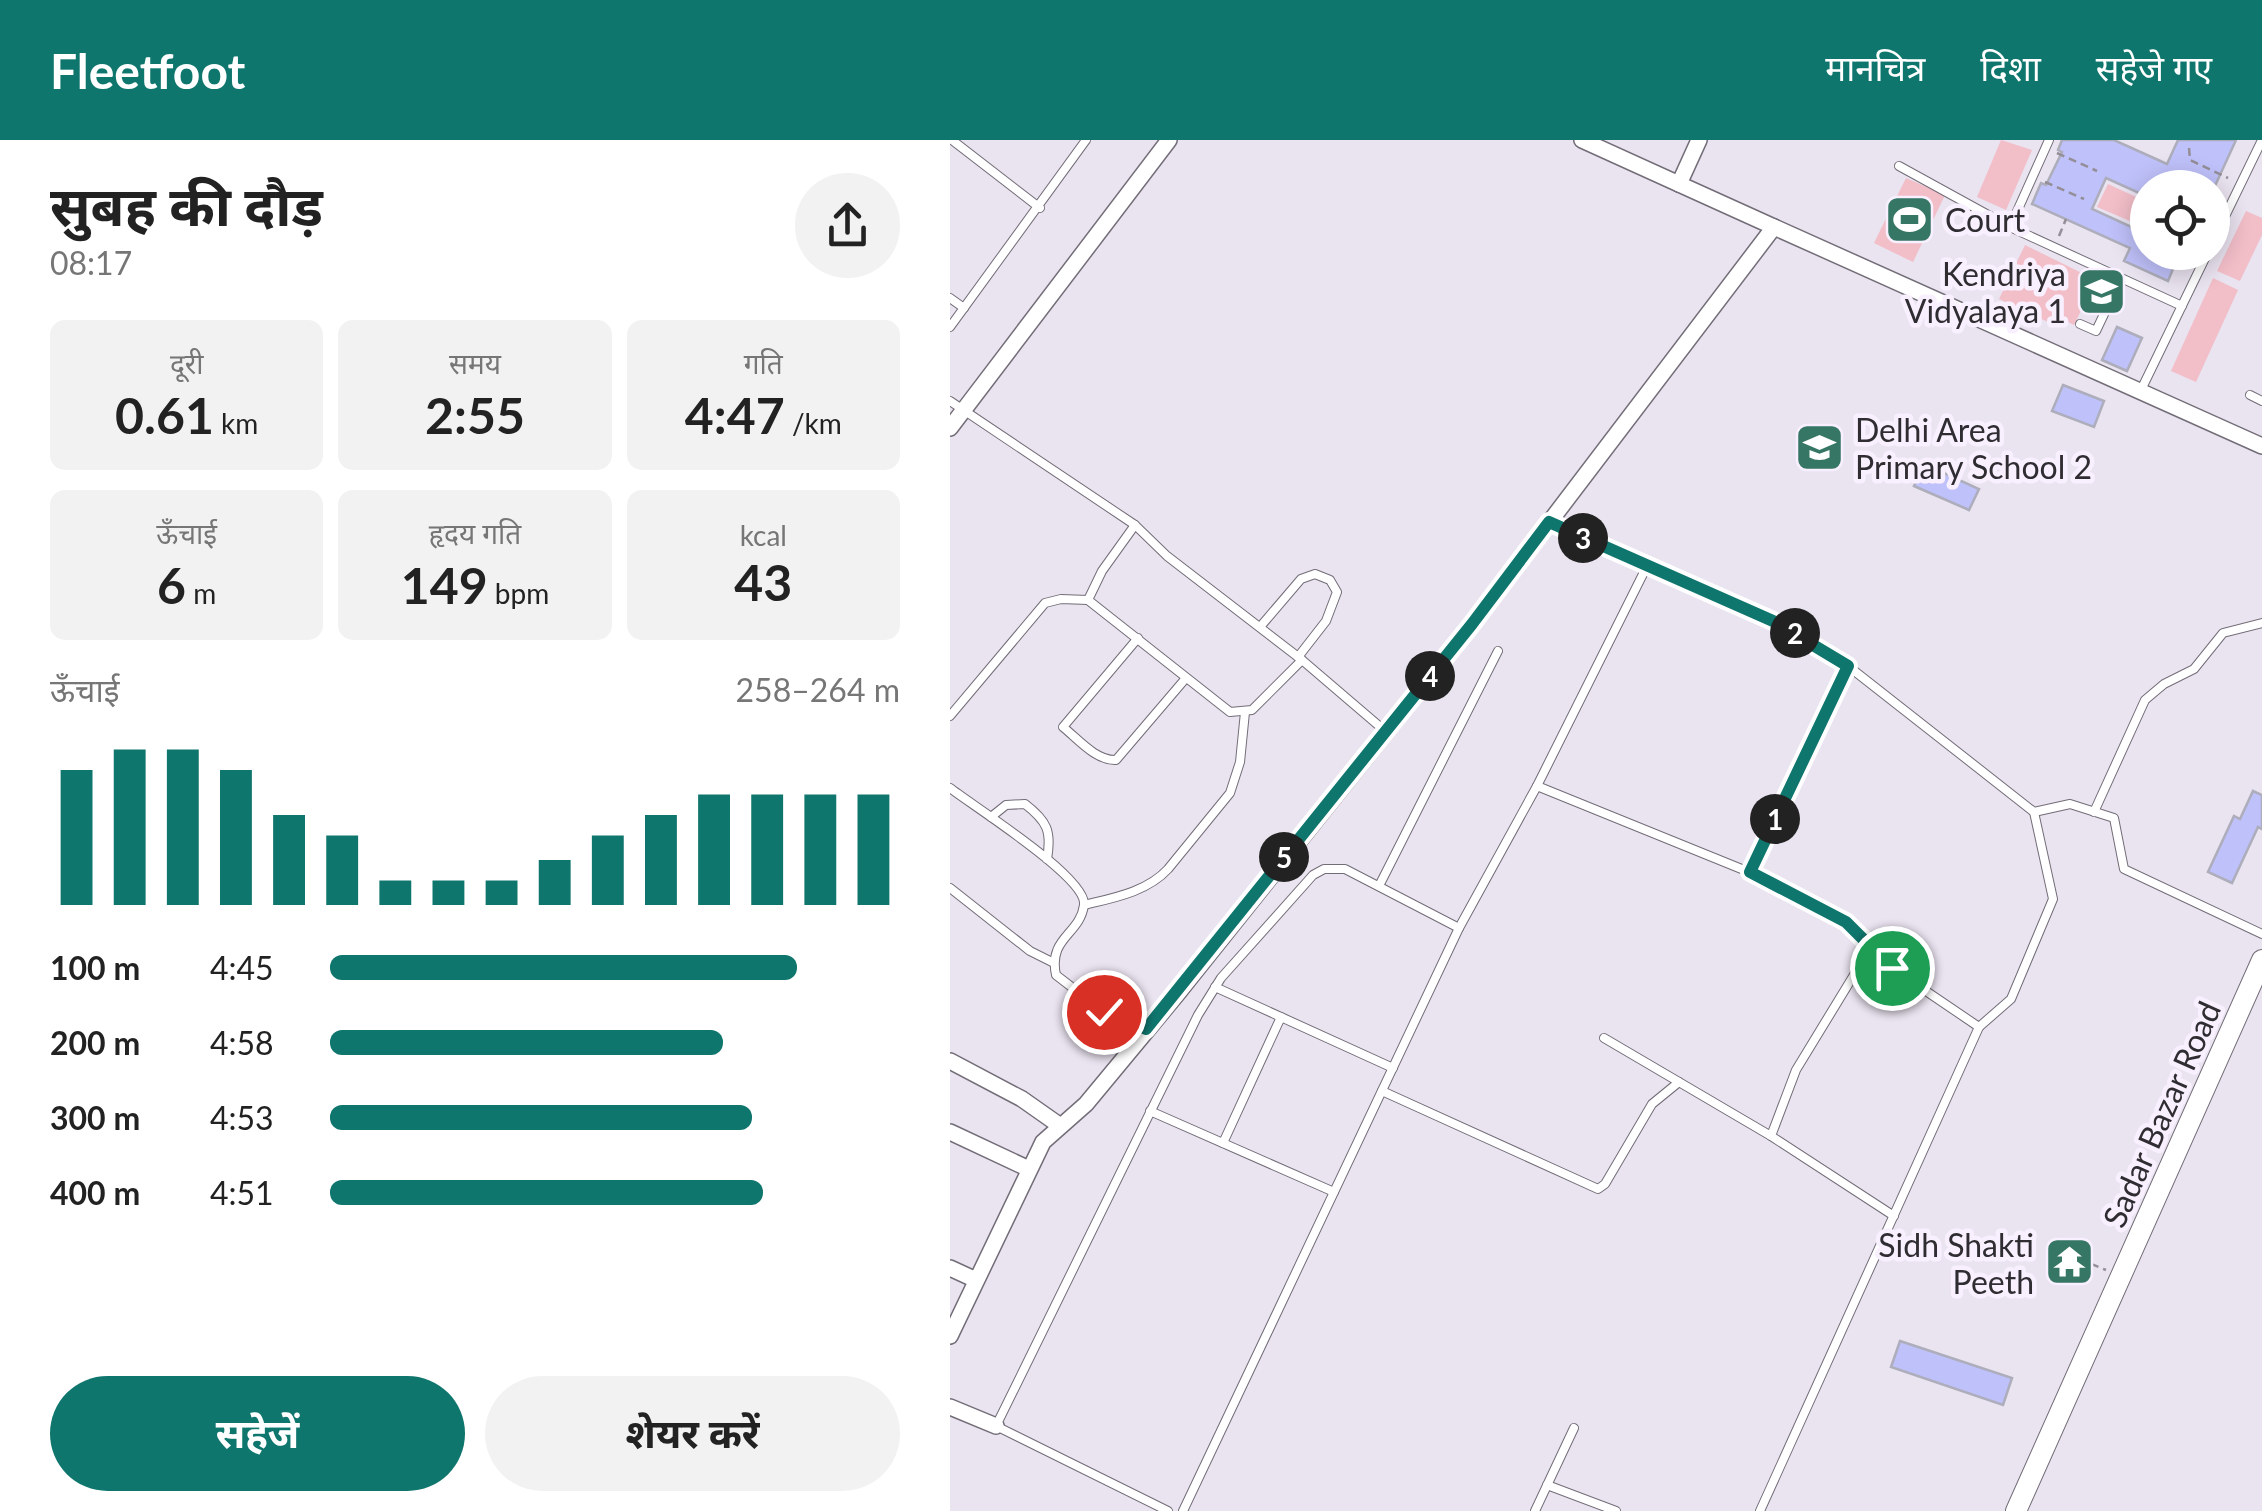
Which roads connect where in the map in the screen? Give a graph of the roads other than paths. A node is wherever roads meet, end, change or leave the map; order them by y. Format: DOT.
graph roads {
  1 [pos="952,140"];
  2 [pos="1086,140"];
  3 [pos="1169,140"];
  4 [pos="1582,140"];
  5 [pos="1698,140"];
  6 [pos="2262,140"];
  7 [pos="2048,144"];
  8 [pos="1899,166"];
  9 [pos="1679,184"];
  10 [pos="2230,205"];
  11 [pos="1040,208"];
  12 [pos="1774,226"];
  13 [pos="2010,227"];
  14 [pos="2199,270"];
  15 [pos="2120,278"];
  16 [pos="950,298"];
  17 [pos="2182,306"];
  18 [pos="964,308"];
  19 [pos="2080,324"];
  20 [pos="950,327"];
  21 [pos="2141,390"];
  22 [pos="2250,395"];
  23 [pos="2262,401"];
  24 [pos="956,406"];
  25 [pos="950,428"];
  26 [pos="2262,446"];
  27 [pos="1549,522"];
  28 [pos="1136,525"];
  29 [pos="1646,568"];
  30 [pos="1088,600"];
  31 [pos="2262,624"];
  32 [pos="1260,627"];
  33 [pos="1138,638"];
  34 [pos="1498,651"];
  35 [pos="1300,659"];
  36 [pos="1848,666"];
  37 [pos="1186,678"];
  38 [pos="1245,712"];
  39 [pos="950,716"];
  40 [pos="1385,730"];
  41 [pos="1537,786"];
  42 [pos="950,788"];
  43 [pos="2034,812"];
  44 [pos="2094,812"];
  45 [pos="990,817"];
  46 [pos="1047,859"];
  47 [pos="1750,872"];
  48 [pos="1378,886"];
  49 [pos="950,888"];
  50 [pos="1084,906"];
  51 [pos="1459,928"];
  52 [pos="2262,934"];
  53 [pos="1871,947"];
  54 [pos="2262,960"];
  55 [pos="1054,963"];
  56 [pos="1215,987"];
  57 [pos="1281,1017"];
  58 [pos="1979,1027"];
  59 [pos="1146,1029"];
  60 [pos="1604,1038"];
  61 [pos="950,1061"];
  62 [pos="1393,1068"];
  63 [pos="1679,1082"];
  64 [pos="1382,1091"];
  65 [pos="1150,1110"];
  66 [pos="1059,1125"];
  67 [pos="950,1132"];
  68 [pos="1771,1136"];
  69 [pos="1224,1143"];
  70 [pos="1029,1169"];
  71 [pos="1334,1192"];
  72 [pos="1894,1216"];
  73 [pos="950,1268"];
  74 [pos="976,1280"];
  75 [pos="950,1336"];
  76 [pos="950,1407"];
  77 [pos="996,1426"];
  78 [pos="1574,1428"];
  79 [pos="1547,1486"];
  80 [pos="1168,1511"];
  81 [pos="1183,1511"];
  82 [pos="1535,1511"];
  83 [pos="1616,1511"];
  84 [pos="1760,1511"];
  85 [pos="2016,1511"];
  1 -- 11 [label="lane"];
  2 -- 11 [label="lane"];
  3 -- 24 [label="street"];
  4 -- 9 [label="street"];
  5 -- 9 [label="street"];
  6 -- 10 [label="lane"];
  7 -- 13 [label="lane"];
  8 -- 13 [label="lane"];
  9 -- 12 [label="street"];
  11 -- 18 [label="lane"];
  12 -- 21 [label="street"];
  12 -- 27 [label="street"];
  13 -- 15 [label="lane"];
  14 -- 17 [label="lane"];
  15 -- 17 [label="lane"];
  15 -- 19 [label="lane"];
  16 -- 18 [label="lane"];
  17 -- 21 [label="lane"];
  18 -- 20 [label="lane"];
  21 -- 26 [label="street"];
  22 -- 23 [label="lane"];
  24 -- 25 [label="street"];
  24 -- 28 [label="lane"];
  27 -- 29 [label="lane"];
  27 -- 40 [label="street"];
  28 -- 30 [label="lane"];
  28 -- 32 [label="lane"];
  29 -- 36 [label="lane"];
  29 -- 41 [label="lane"];
  30 -- 33 [label="lane"];
  30 -- 39 [label="lane"];
  31 -- 44 [label="lane"];
  32 -- 35 [label="lane"];
  32 -- 35 [label="lane"];
  33 -- 37 [label="lane"];
  33 -- 37 [label="lane"];
  34 -- 48 [label="lane"];
  35 -- 38 [label="lane"];
  35 -- 40 [label="lane"];
  36 -- 43 [label="lane"];
  36 -- 47 [label="lane"];
  37 -- 38 [label="lane"];
  38 -- 50 [label="lane"];
  40 -- 59 [label="street"];
  41 -- 47 [label="lane"];
  41 -- 51 [label="lane"];
  42 -- 45 [label="lane"];
  43 -- 44 [label="lane"];
  43 -- 58 [label="lane"];
  44 -- 52 [label="lane"];
  45 -- 46 [label="lane"];
  45 -- 46 [label="lane"];
  46 -- 50 [label="lane"];
  47 -- 53 [label="lane"];
  48 -- 51 [label="lane"];
  48 -- 56 [label="lane"];
  49 -- 55 [label="lane"];
  50 -- 55 [label="lane"];
  51 -- 62 [label="lane"];
  53 -- 58 [label="lane"];
  53 -- 68 [label="lane"];
  54 -- 85 [label="street, Sadar Bazar Road"];
  55 -- 59 [label="lane"];
  56 -- 57 [label="lane"];
  56 -- 65 [label="lane"];
  57 -- 62 [label="lane"];
  57 -- 69 [label="lane"];
  58 -- 72 [label="lane"];
  59 -- 66 [label="street"];
  60 -- 63 [label="lane"];
  61 -- 66 [label="street"];
  62 -- 64 [label="lane"];
  63 -- 64 [label="lane"];
  63 -- 68 [label="lane"];
  64 -- 71 [label="lane"];
  65 -- 69 [label="lane"];
  65 -- 77 [label="lane"];
  66 -- 70 [label="street"];
  67 -- 70 [label="street"];
  68 -- 72 [label="lane"];
  69 -- 71 [label="lane"];
  70 -- 74 [label="street"];
  71 -- 81 [label="lane"];
  72 -- 84 [label="lane"];
  73 -- 74 [label="street"];
  74 -- 75 [label="street"];
  76 -- 77 [label="street"];
  77 -- 80 [label="lane"];
  78 -- 79 [label="lane"];
  79 -- 82 [label="lane"];
  79 -- 83 [label="lane"];
}
